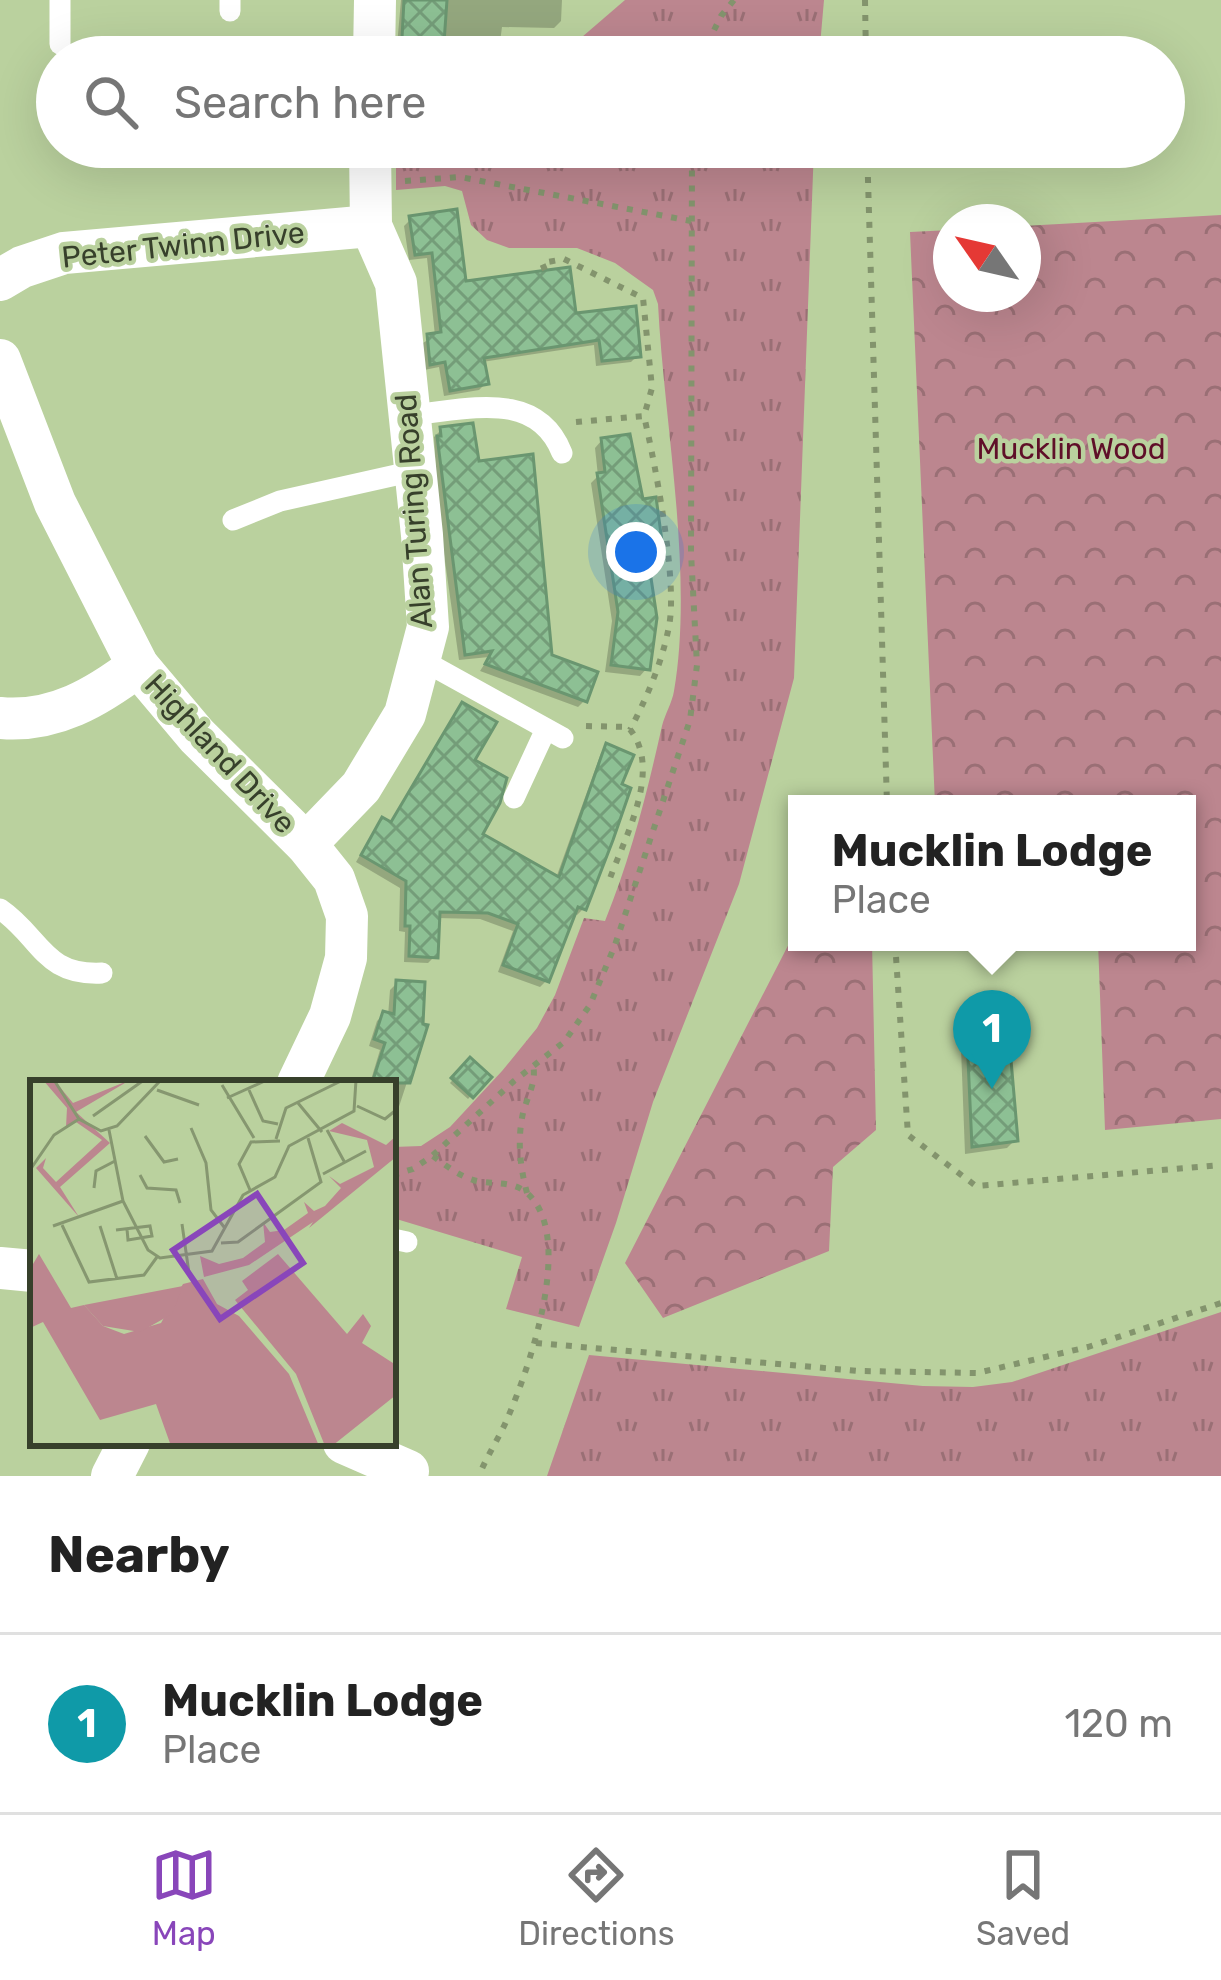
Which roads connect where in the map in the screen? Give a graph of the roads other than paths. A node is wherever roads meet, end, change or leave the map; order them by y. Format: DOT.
graph roads {
  1 [pos="60,0"];
  2 [pos="375,0"];
  3 [pos="60,36"];
  4 [pos="374,36"];
  5 [pos="370,168"];
  6 [pos="371,226"];
  7 [pos="0,280"];
  8 [pos="0,360"];
  9 [pos="408,415"];
  10 [pos="562,452"];
  11 [pos="414,471"];
  12 [pos="233,520"];
  13 [pos="420,659"];
  14 [pos="138,666"];
  15 [pos="0,718"];
  16 [pos="514,798"];
  17 [pos="306,844"];
  18 [pos="0,909"];
  19 [pos="102,973"];
  20 [pos="299,1080"];
  21 [pos="0,1268"];
  22 [pos="30,1271"];
  23 [pos="127,1446"];
  24 [pos="356,1446"];
  25 [pos="399,1457"];
  26 [pos="112,1476"];
  1 -- 3 [label="lane"];
  2 -- 4 [label="street"];
  5 -- 6 [label="street, Alan Turing Road"];
  6 -- 7 [label="street, Peter Twinn Drive"];
  6 -- 9 [label="street, Alan Turing Road"];
  8 -- 14 [label="street, Highland Drive"];
  9 -- 10 [label="lane"];
  9 -- 11 [label="street, Alan Turing Road"];
  11 -- 12 [label="lane"];
  11 -- 13 [label="street, Alan Turing Road"];
  13 -- 16 [label="lane"];
  13 -- 17 [label="street, Alan Turing Road"];
  14 -- 15 [label="street"];
  14 -- 17 [label="street, Highland Drive"];
  17 -- 20 [label="street, Highland Drive"];
  18 -- 19 [label="lane"];
  21 -- 22 [label="street"];
  23 -- 26 [label="street"];
  24 -- 25 [label="street"];
}
